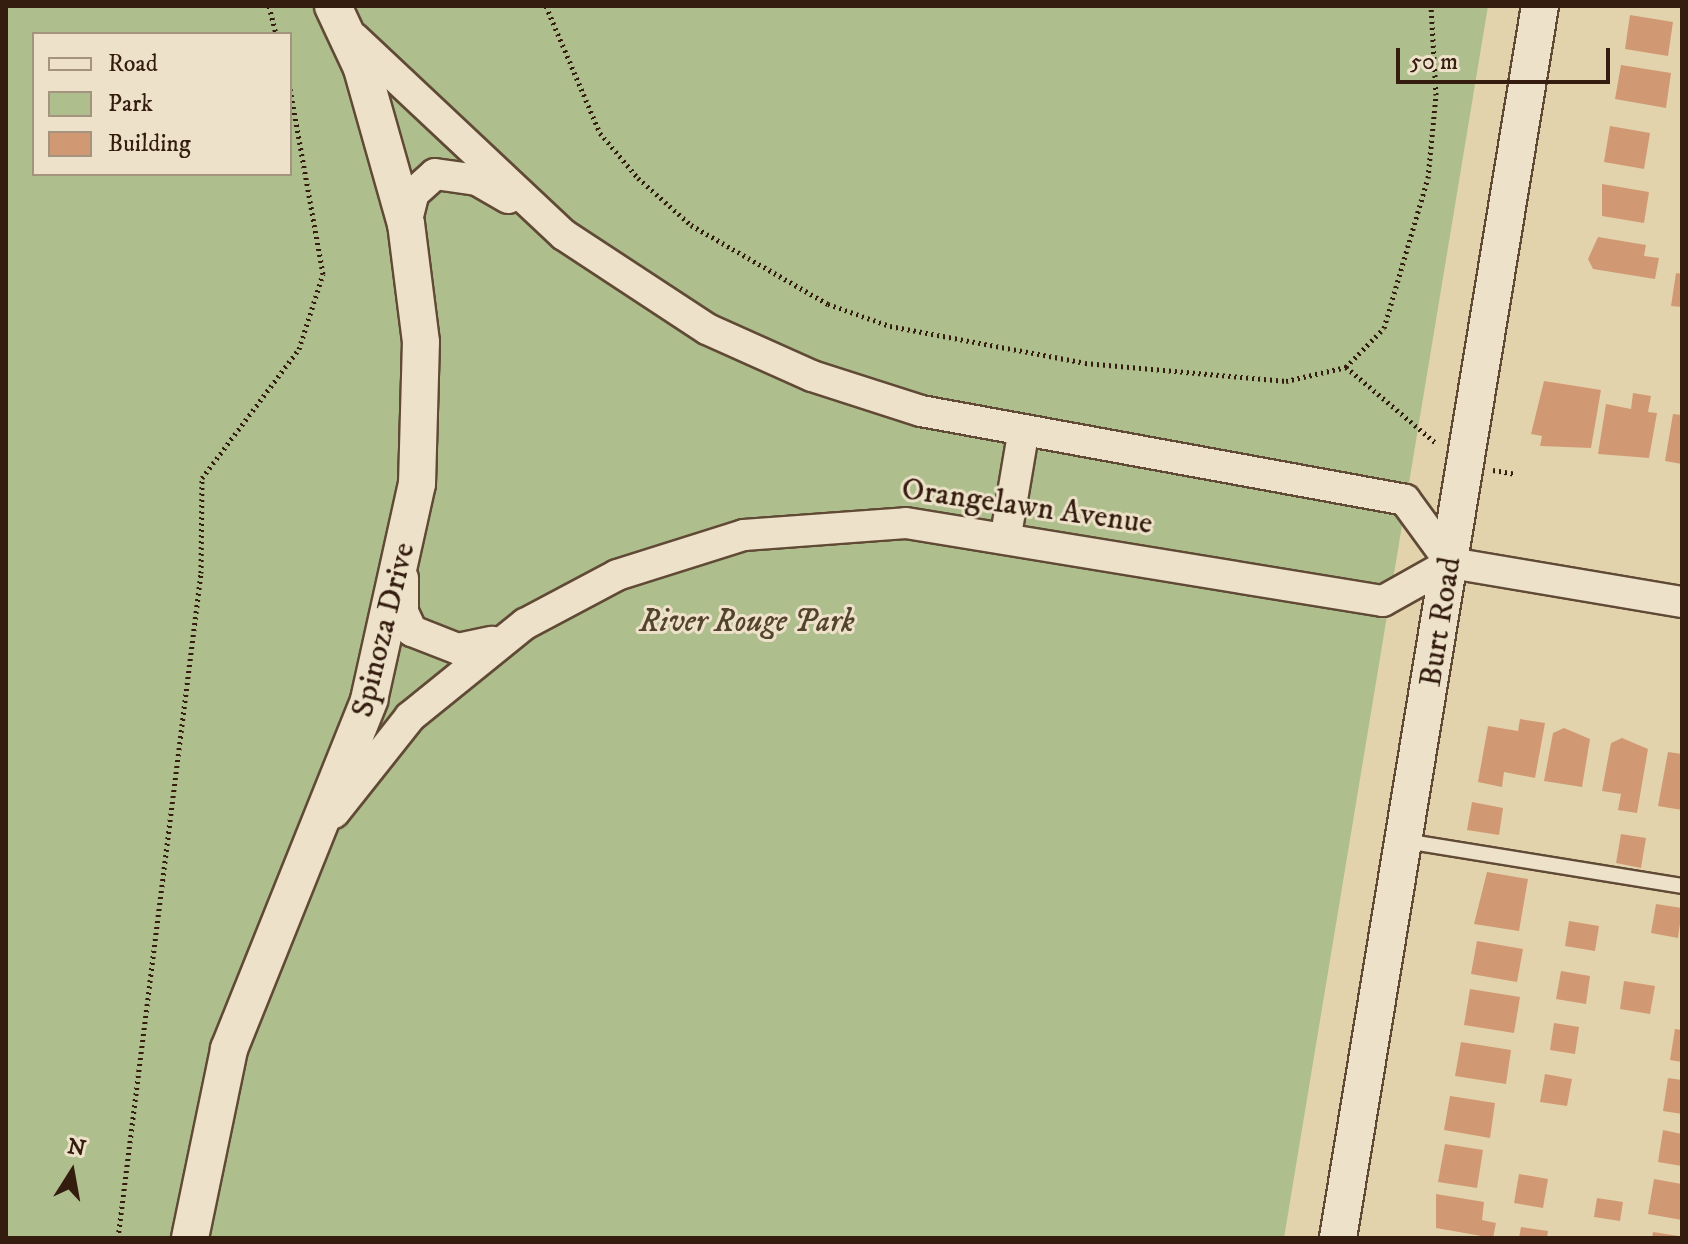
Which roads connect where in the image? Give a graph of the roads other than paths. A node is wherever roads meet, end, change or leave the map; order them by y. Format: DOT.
graph roads {
  1 [pos="1540,6"];
  2 [pos="340,18"];
  3 [pos="406,224"];
  4 [pos="564,235"];
  5 [pos="1023,435"];
  6 [pos="1006,535"];
  7 [pos="1451,563"];
  8 [pos="403,572"];
  9 [pos="1682,602"];
  10 [pos="507,636"];
  11 [pos="319,835"];
  12 [pos="1405,841"];
  13 [pos="1682,886"];
  14 [pos="190,1238"];
  15 [pos="1338,1238"];
  1 -- 7 [label="street, Burt Road"];
  2 -- 3 [label="street, Spinoza Drive"];
  2 -- 4 [label="street, Orangelawn Avenue"];
  3 -- 4 [label="street, Orangelawn Avenue"];
  3 -- 8 [label="street, Spinoza Drive"];
  4 -- 5 [label="street, Orangelawn Avenue"];
  5 -- 6 [label="street"];
  5 -- 7 [label="street, Orangelawn Avenue"];
  6 -- 7 [label="street, Orangelawn Avenue"];
  6 -- 10 [label="street, Orangelawn Avenue"];
  7 -- 9 [label="street"];
  7 -- 12 [label="street, Burt Road"];
  8 -- 10 [label="street, Orangelawn Avenue"];
  8 -- 11 [label="street, Spinoza Drive"];
  10 -- 11 [label="street, Orangelawn Avenue"];
  11 -- 14 [label="street, Spinoza Drive"];
  12 -- 13 [label="lane"];
  12 -- 15 [label="street, Burt Road"];
}
